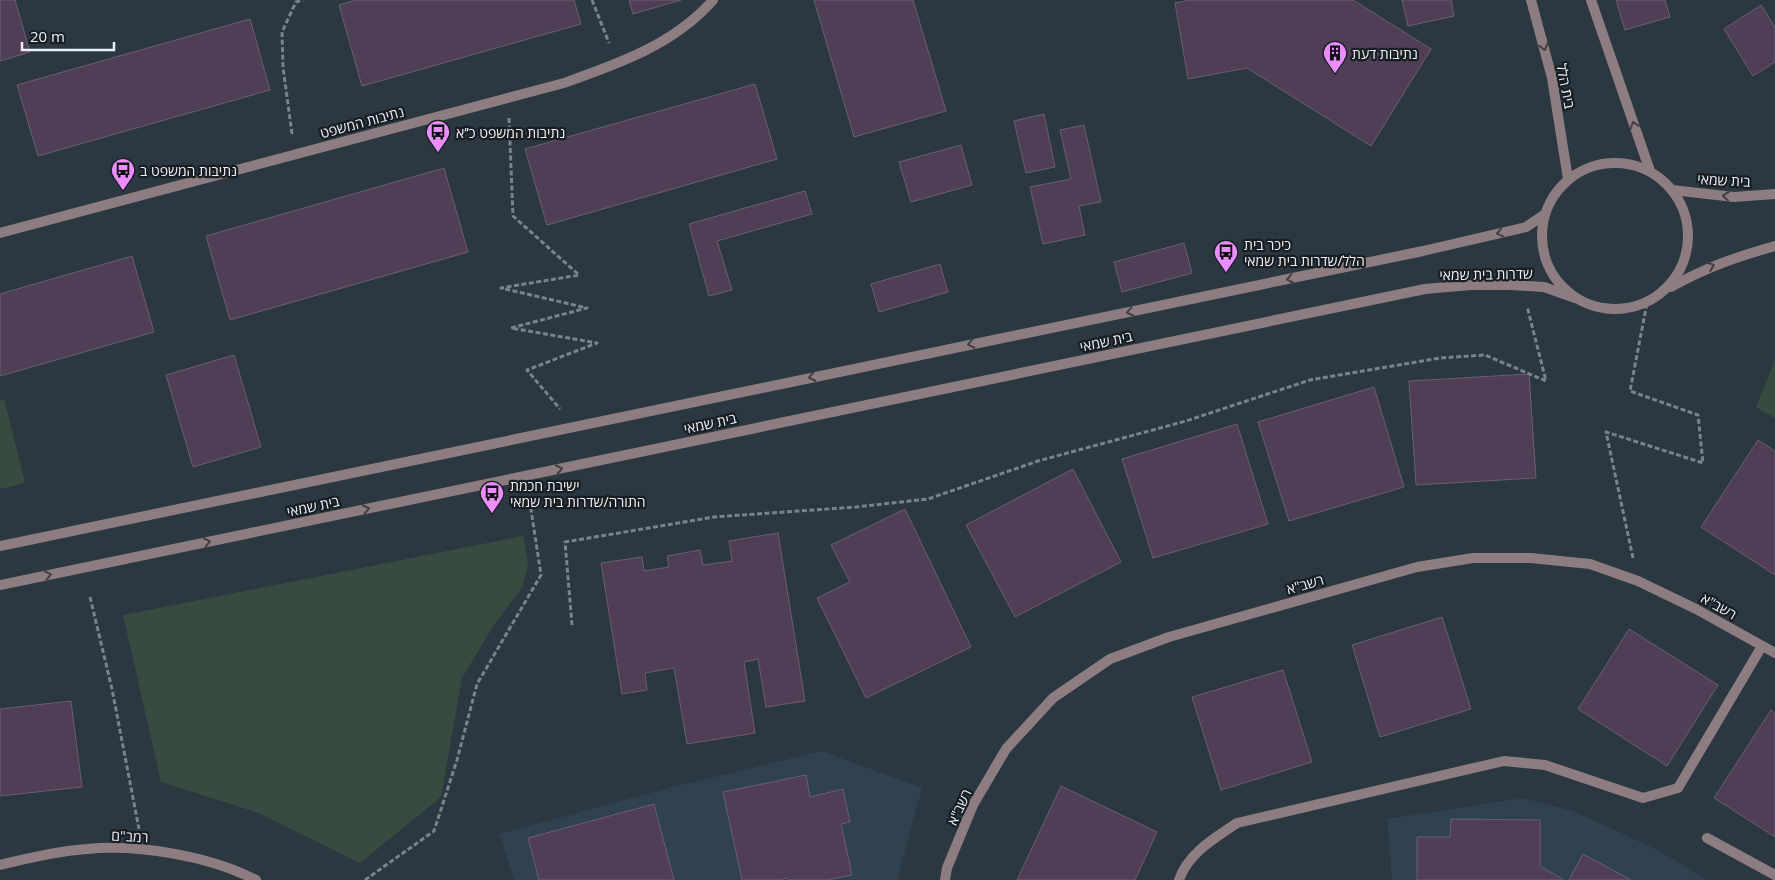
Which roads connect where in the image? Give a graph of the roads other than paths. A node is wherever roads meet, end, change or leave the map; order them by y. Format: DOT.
graph roads {
  1 [pos="713,0"];
  2 [pos="1531,0"];
  3 [pos="1591,0"];
  4 [pos="1650,171"];
  5 [pos="1568,179"];
  6 [pos="1672,190"];
  7 [pos="1775,194"];
  8 [pos="1544,215"];
  9 [pos="0,233"];
  10 [pos="1775,246"];
  11 [pos="1423,251"];
  12 [pos="1668,288"];
  13 [pos="1425,289"];
  14 [pos="1575,298"];
  15 [pos="0,546"];
  16 [pos="0,585"];
  17 [pos="1762,646"];
  18 [pos="1775,653"];
  19 [pos="1707,838"];
  20 [pos="0,865"];
  21 [pos="1775,875"];
  22 [pos="256,880"];
  23 [pos="945,880"];
  24 [pos="1179,880"];
  1 -- 9 [label="street, נתיבות המשפט"];
  2 -- 5 [label="street, בית הלל, one-way"];
  4 -- 3 [label="street, one-way"];
  4 -- 5 [label="street"];
  4 -- 6 [label="street"];
  5 -- 8 [label="street"];
  7 -- 6 [label="street, בית שמאי, one-way"];
  6 -- 12 [label="street"];
  8 -- 11 [label="street, שדרות בית שמאי, one-way"];
  8 -- 14 [label="street"];
  12 -- 10 [label="street, one-way"];
  11 -- 15 [label="street, בית שמאי, one-way"];
  12 -- 14 [label="street"];
  13 -- 14 [label="street, שדרות בית שמאי"];
  16 -- 13 [label="street, בית שמאי, one-way"];
  17 -- 18 [label="street, רשב\"א"];
  17 -- 23 [label="street, רשב\"א"];
  17 -- 24 [label="street"];
  19 -- 21 [label="street"];
  20 -- 22 [label="street, רמב\"ם"];
}
